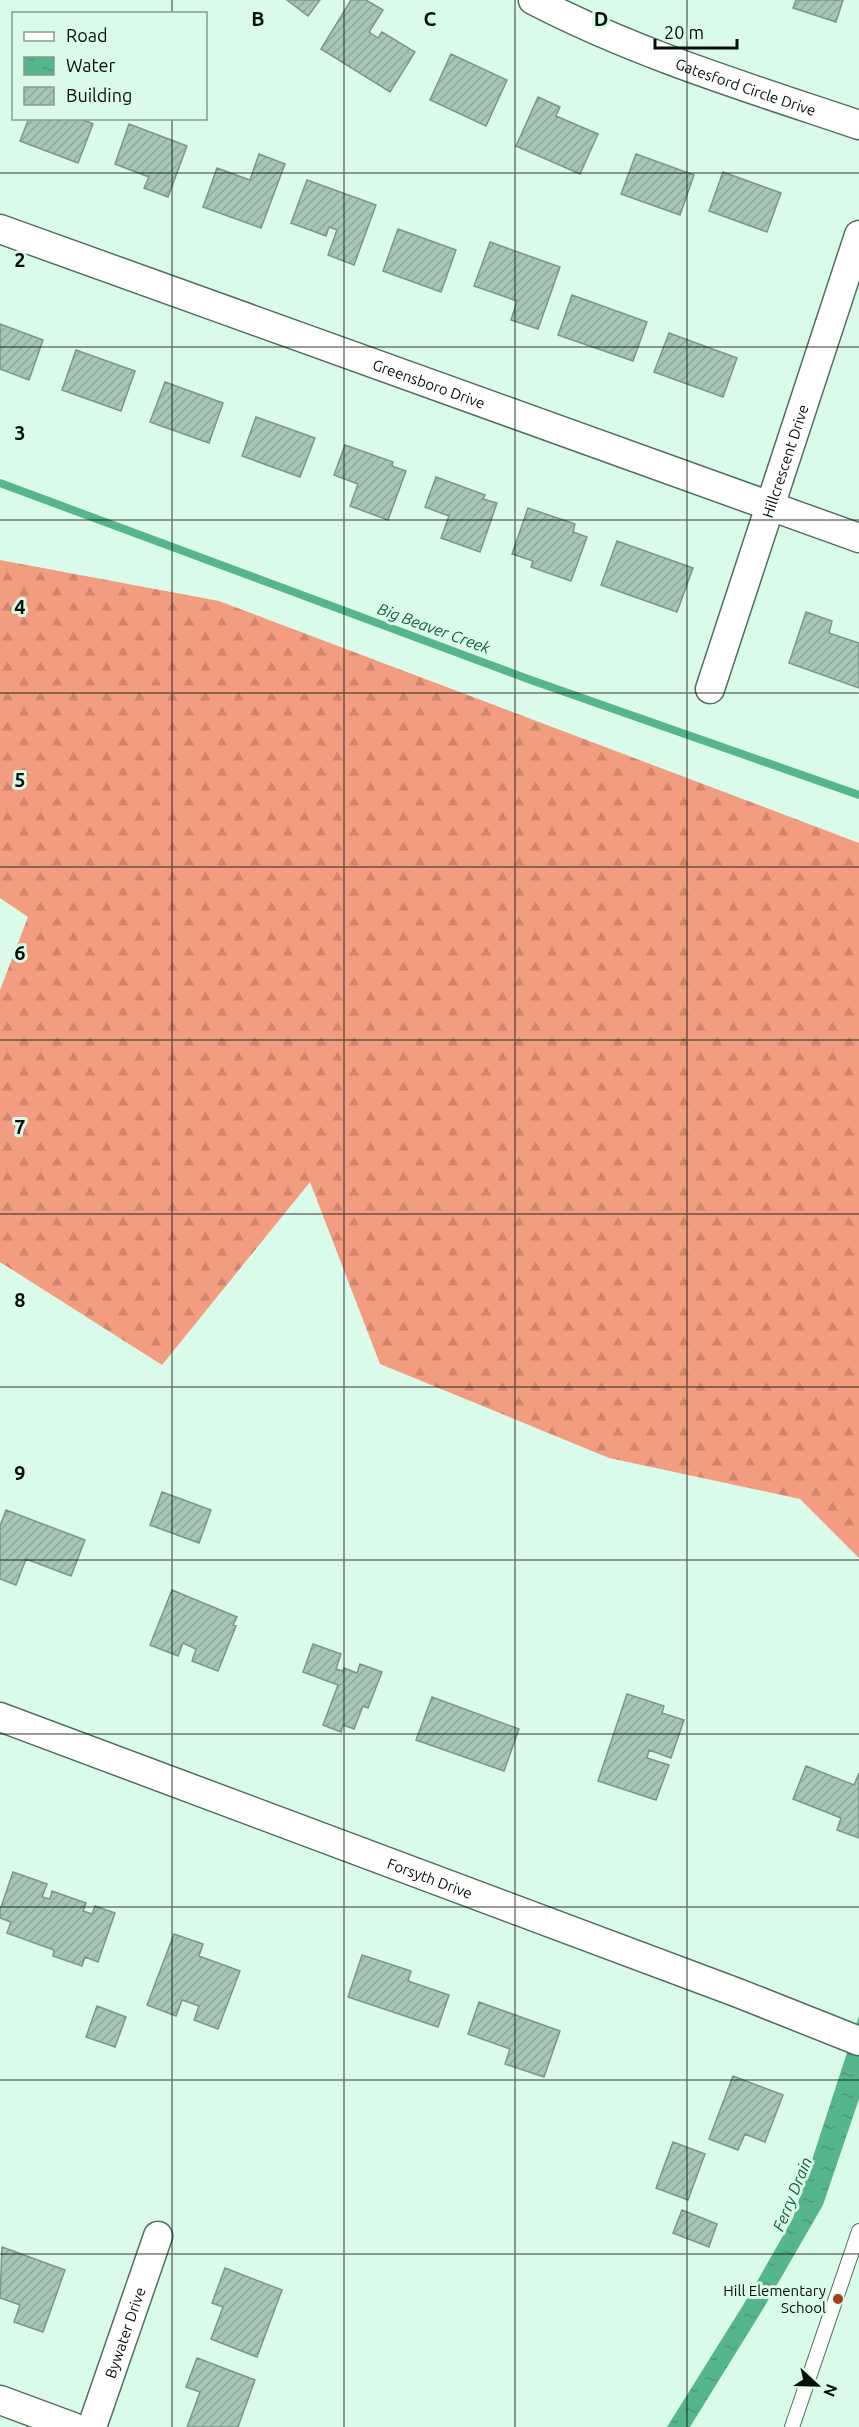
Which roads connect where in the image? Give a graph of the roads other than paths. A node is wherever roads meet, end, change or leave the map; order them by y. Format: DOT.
graph roads {
  1 [pos="533,0"];
  2 [pos="859,125"];
  3 [pos="0,229"];
  4 [pos="859,234"];
  5 [pos="771,506"];
  6 [pos="859,538"];
  7 [pos="710,689"];
  8 [pos="0,1717"];
  9 [pos="852,2038"];
  10 [pos="859,2231"];
  11 [pos="158,2236"];
  12 [pos="0,2400"];
  13 [pos="797,2426"];
  14 [pos="73,2427"];
  15 [pos="92,2427"];
  1 -- 2 [label="street, Gatesford Circle Drive"];
  3 -- 5 [label="street, Greensboro Drive"];
  4 -- 5 [label="street, Hillcrescent Drive"];
  5 -- 6 [label="street, Greensboro Drive"];
  5 -- 7 [label="street, Hillcrescent Drive"];
  8 -- 9 [label="street, Forsyth Drive"];
  10 -- 13 [label="lane"];
  11 -- 15 [label="street, Bywater Drive"];
  12 -- 14 [label="street"];
}
